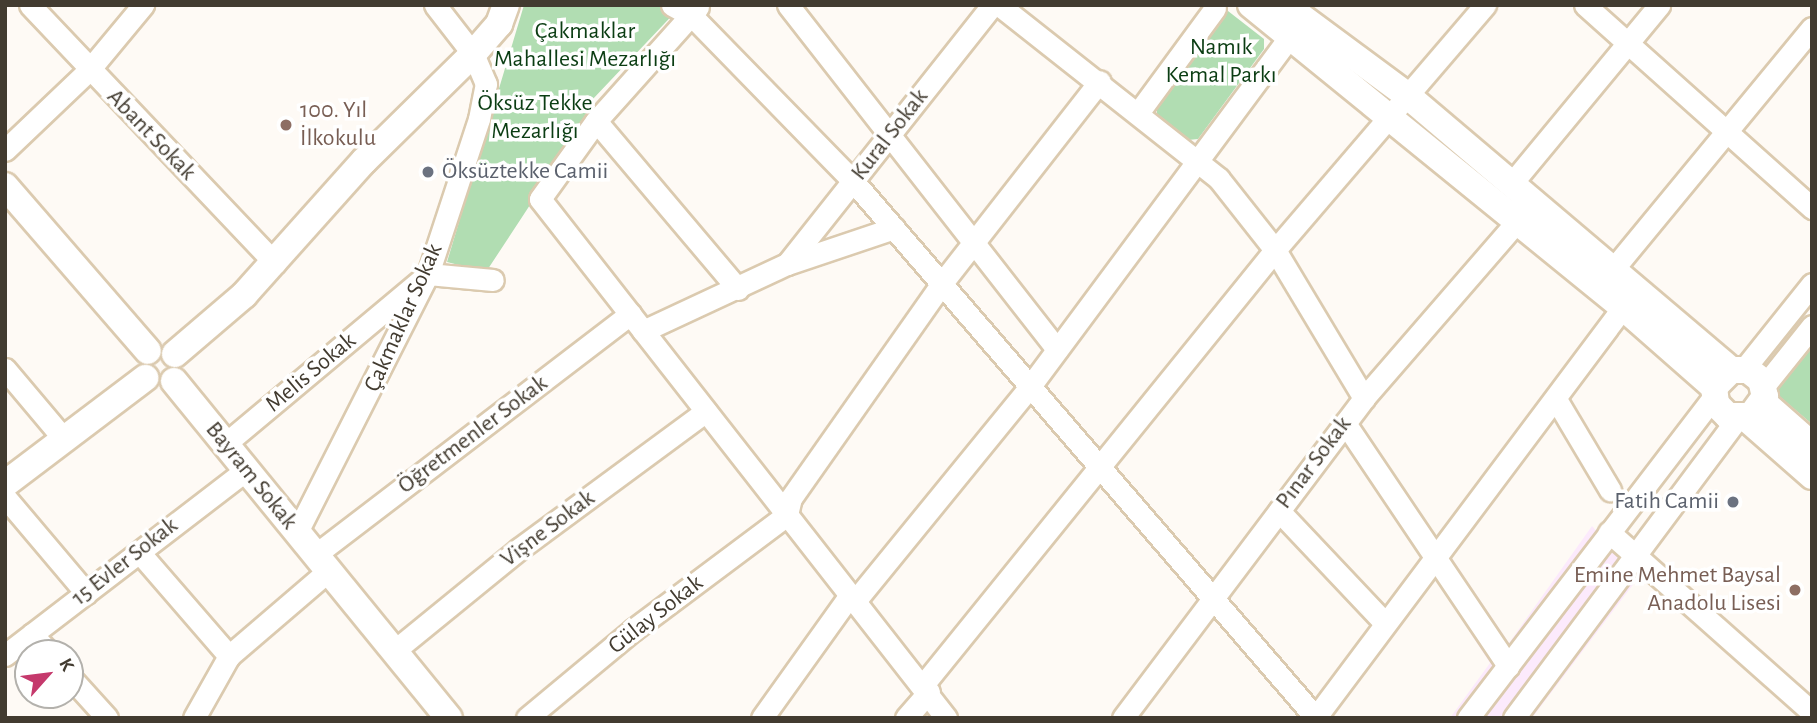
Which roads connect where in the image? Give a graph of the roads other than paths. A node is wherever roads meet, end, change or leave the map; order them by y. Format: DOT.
graph roads {
  1 [pos="30,5"];
  2 [pos="144,5"];
  3 [pos="435,5"];
  4 [pos="506,5"];
  5 [pos="672,5"];
  6 [pos="788,5"];
  7 [pos="992,5"];
  8 [pos="999,5"];
  9 [pos="1251,5"];
  10 [pos="1285,5"];
  11 [pos="1485,5"];
  12 [pos="1585,5"];
  13 [pos="1659,5"];
  14 [pos="1215,8"];
  15 [pos="696,11"];
  16 [pos="1812,28"];
  17 [pos="1290,36"];
  18 [pos="1626,42"];
  19 [pos="473,54"];
  20 [pos="89,70"];
  21 [pos="1100,81"];
  22 [pos="1400,106"];
  23 [pos="1138,113"];
  24 [pos="596,121"];
  25 [pos="1725,132"];
  26 [pos="888,136"];
  27 [pos="5,150"];
  28 [pos="1198,161"];
  29 [pos="853,181"];
  30 [pos="1512,183"];
  31 [pos="5,186"];
  32 [pos="1812,208"];
  33 [pos="1519,219"];
  34 [pos="894,228"];
  35 [pos="973,243"];
  36 [pos="1275,250"];
  37 [pos="275,263"];
  38 [pos="787,264"];
  39 [pos="1614,268"];
  40 [pos="428,274"];
  41 [pos="493,280"];
  42 [pos="943,283"];
  43 [pos="1812,284"];
  44 [pos="738,289"];
  45 [pos="1623,307"];
  46 [pos="630,314"];
  47 [pos="1812,326"];
  48 [pos="643,331"];
  49 [pos="1057,349"];
  50 [pos="148,351"];
  51 [pos="175,354"];
  52 [pos="5,369"];
  53 [pos="145,377"];
  54 [pos="174,381"];
  55 [pos="1031,385"];
  56 [pos="1739,393"];
  57 [pos="1364,398"];
  58 [pos="1557,401"];
  59 [pos="706,411"];
  60 [pos="1345,423"];
  61 [pos="64,439"];
  62 [pos="225,444"];
  63 [pos="1812,444"];
  64 [pos="1103,469"];
  65 [pos="246,470"];
  66 [pos="1812,476"];
  67 [pos="5,484"];
  68 [pos="1610,490"];
  69 [pos="5,497"];
  70 [pos="1279,511"];
  71 [pos="788,515"];
  72 [pos="297,532"];
  73 [pos="1609,532"];
  74 [pos="139,552"];
  75 [pos="1436,554"];
  76 [pos="1637,557"];
  77 [pos="322,563"];
  78 [pos="86,593"];
  79 [pos="1212,596"];
  80 [pos="853,598"];
  81 [pos="1384,622"];
  82 [pos="32,634"];
  83 [pos="36,639"];
  84 [pos="394,651"];
  85 [pos="5,655"];
  86 [pos="229,656"];
  87 [pos="1508,666"];
  88 [pos="926,689"];
  89 [pos="84,693"];
  90 [pos="1812,712"];
  91 [pos="1306,714"];
  92 [pos="107,718"];
  93 [pos="194,718"];
  94 [pos="449,718"];
  95 [pos="527,718"];
  96 [pos="762,718"];
  97 [pos="906,718"];
  98 [pos="946,718"];
  99 [pos="1123,718"];
  100 [pos="1468,718"];
  101 [pos="1514,718"];
  1 -- 20 [label="street, Abant Sokak"];
  2 -- 20 [label="street"];
  3 -- 19 [label="street, Çakmaklar Sokak"];
  4 -- 19 [label="main road"];
  5 -- 15 [label="street"];
  6 -- 26 [label="street"];
  7 -- 26 [label="street, Kural Sokak"];
  8 -- 21 [label="street"];
  9 -- 17 [label="main road"];
  10 -- 22 [label="main road"];
  11 -- 22 [label="street"];
  12 -- 18 [label="street"];
  13 -- 18 [label="street"];
  14 -- 23 [label="street"];
  15 -- 24 [label="street"];
  15 -- 29 [label="street"];
  16 -- 25 [label="street"];
  17 -- 22 [label="main road"];
  17 -- 28 [label="street"];
  18 -- 25 [label="street"];
  18 -- 30 [label="street"];
  19 -- 37 [label="main road"];
  19 -- 40 [label="street, Çakmaklar Sokak"];
  20 -- 27 [label="street"];
  20 -- 37 [label="street, Abant Sokak"];
  21 -- 23 [label="street"];
  21 -- 35 [label="street"];
  22 -- 30 [label="main road"];
  22 -- 33 [label="main road"];
  22 -- 36 [label="street"];
  23 -- 28 [label="street"];
  24 -- 44 [label="street"];
  24 -- 46 [label="street"];
  25 -- 32 [label="street"];
  25 -- 39 [label="street"];
  26 -- 29 [label="street, Kural Sokak"];
  26 -- 35 [label="street"];
  28 -- 36 [label="street"];
  28 -- 49 [label="street"];
  29 -- 34 [label="street"];
  29 -- 38 [label="street, Kural Sokak"];
  30 -- 39 [label="main road"];
  31 -- 50 [label="main road"];
  33 -- 45 [label="main road"];
  33 -- 57 [label="street, Pınar Sokak"];
  34 -- 38 [label="street"];
  34 -- 42 [label="street"];
  35 -- 42 [label="street"];
  35 -- 49 [label="street"];
  36 -- 57 [label="street"];
  36 -- 64 [label="street"];
  37 -- 51 [label="main road"];
  38 -- 44 [label="street"];
  39 -- 56 [label="main road"];
  40 -- 41 [label="street"];
  40 -- 62 [label="street, Melis Sokak"];
  40 -- 72 [label="street, Çakmaklar Sokak"];
  42 -- 55 [label="street"];
  42 -- 71 [label="street"];
  43 -- 56 [label="street"];
  44 -- 48 [label="street"];
  45 -- 56 [label="main road"];
  45 -- 58 [label="street"];
  46 -- 48 [label="street"];
  46 -- 77 [label="street, Öğretmenler Sokak"];
  47 -- 56 [label="street"];
  48 -- 59 [label="street"];
  49 -- 55 [label="street"];
  50 -- 51 [label="main road"];
  50 -- 53 [label="main road"];
  51 -- 54 [label="main road"];
  52 -- 61 [label="street"];
  53 -- 54 [label="main road"];
  53 -- 61 [label="main road"];
  54 -- 62 [label="main road, Bayram Sokak"];
  55 -- 64 [label="street"];
  55 -- 80 [label="street"];
  56 -- 63 [label="main road"];
  56 -- 66 [label="main road"];
  56 -- 73 [label="street"];
  56 -- 76 [label="street"];
  57 -- 60 [label="street, Pınar Sokak"];
  58 -- 68 [label="street"];
  58 -- 75 [label="street"];
  59 -- 71 [label="street"];
  59 -- 84 [label="street, Vişne Sokak"];
  60 -- 70 [label="street, Pınar Sokak"];
  60 -- 75 [label="street"];
  61 -- 67 [label="main road"];
  62 -- 65 [label="main road, Bayram Sokak"];
  64 -- 79 [label="street"];
  64 -- 88 [label="street"];
  65 -- 72 [label="main road, Bayram Sokak"];
  65 -- 74 [label="street, 15 Evler Sokak"];
  69 -- 78 [label="street"];
  70 -- 79 [label="street, Pınar Sokak"];
  70 -- 81 [label="street"];
  71 -- 80 [label="street"];
  71 -- 95 [label="street, Gülay Sokak"];
  72 -- 77 [label="main road, Bayram Sokak"];
  73 -- 76 [label="street"];
  73 -- 87 [label="street"];
  74 -- 78 [label="street, 15 Evler Sokak"];
  74 -- 86 [label="street"];
  75 -- 81 [label="street"];
  75 -- 87 [label="street"];
  76 -- 90 [label="street"];
  76 -- 101 [label="street"];
  77 -- 84 [label="main road, Bayram Sokak"];
  77 -- 86 [label="street, Öğretmenler Sokak"];
  78 -- 82 [label="street, 15 Evler Sokak"];
  79 -- 91 [label="street"];
  79 -- 99 [label="street, Pınar Sokak"];
  80 -- 88 [label="street"];
  80 -- 96 [label="street"];
  81 -- 91 [label="street"];
  82 -- 83 [label="street"];
  82 -- 85 [label="street, 15 Evler Sokak"];
  84 -- 94 [label="main road, Bayram Sokak"];
  86 -- 93 [label="street, Öğretmenler Sokak"];
  87 -- 100 [label="street"];
  88 -- 97 [label="street"];
  88 -- 98 [label="street"];
  89 -- 92 [label="street"];
}
